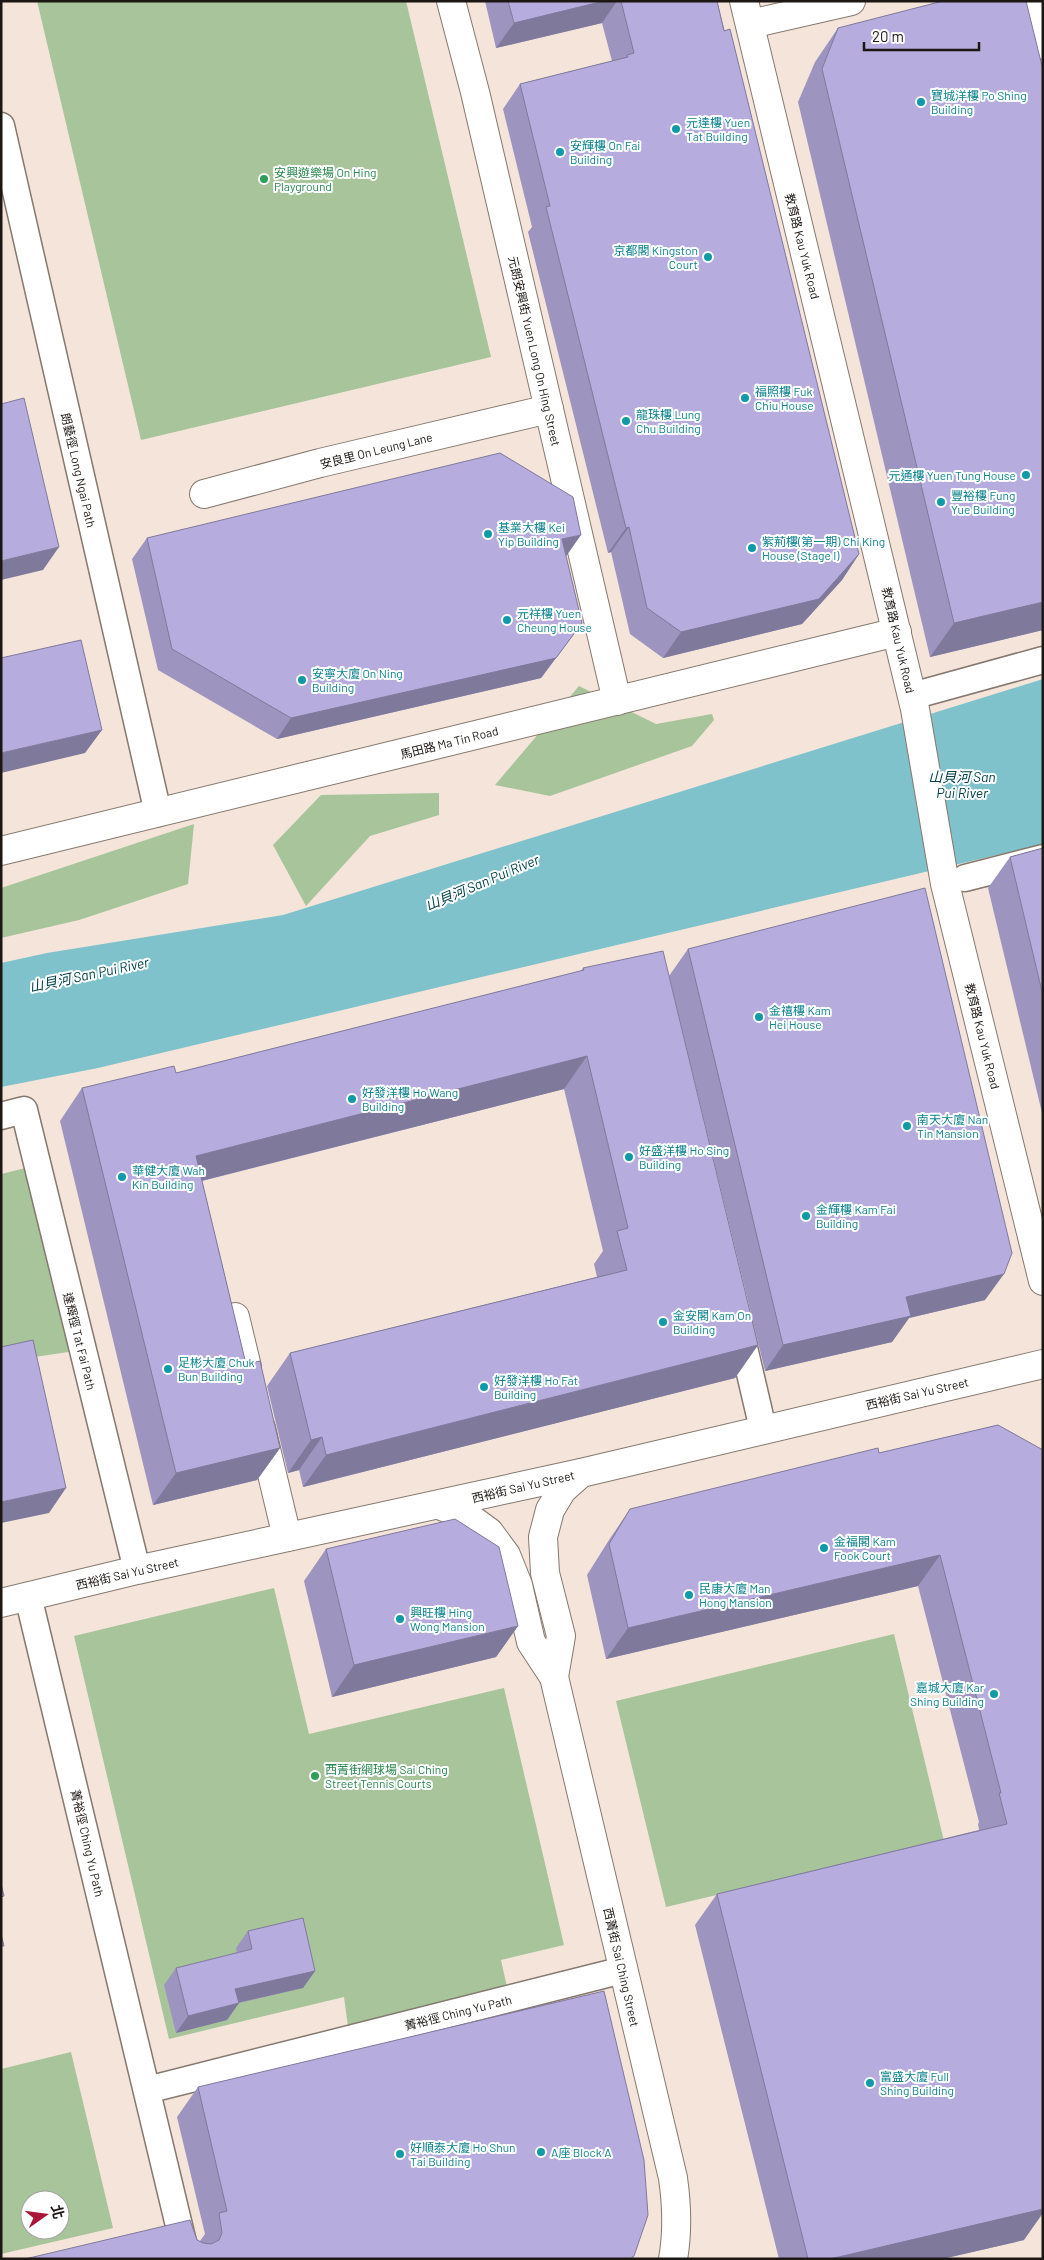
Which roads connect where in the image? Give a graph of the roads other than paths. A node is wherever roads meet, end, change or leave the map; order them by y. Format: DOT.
graph roads {
  1 [pos="451,1"];
  2 [pos="851,1"];
  3 [pos="1032,1"];
  4 [pos="747,13"];
  5 [pos="1043,45"];
  6 [pos="1,126"];
  7 [pos="549,409"];
  8 [pos="204,494"];
  9 [pos="897,632"];
  10 [pos="1043,660"];
  11 [pos="617,701"];
  12 [pos="914,703"];
  13 [pos="158,813"];
  14 [pos="1,851"];
  15 [pos="1043,858"];
  16 [pos="965,878"];
  17 [pos="12,1113"];
  18 [pos="1035,1212"];
  19 [pos="1043,1281"];
  20 [pos="734,1306"];
  21 [pos="235,1317"];
  22 [pos="1043,1364"];
  23 [pos="763,1429"];
  24 [pos="581,1473"];
  25 [pos="439,1505"];
  26 [pos="287,1537"];
  27 [pos="137,1570"];
  28 [pos="28,1596"];
  29 [pos="1,1603"];
  30 [pos="554,1677"];
  31 [pos="623,1970"];
  32 [pos="147,2090"];
  33 [pos="187,2259"];
  34 [pos="673,2259"];
  1 -- 7 [label="street, 元朗安興街 Yuen Long On Hing Street"];
  2 -- 4 [label="street"];
  3 -- 5 [label="street"];
  4 -- 9 [label="street, 教育路 Kau Yuk Road"];
  6 -- 13 [label="street, 朗藝徑 Long Ngai Path"];
  7 -- 8 [label="street, 安良里 On Leung Lane"];
  7 -- 11 [label="street, 元朗安興街 Yuen Long On Hing Street"];
  9 -- 11 [label="street, 馬田路 Ma Tin Road"];
  9 -- 12 [label="street, 教育路 Kau Yuk Road"];
  10 -- 12 [label="street"];
  11 -- 13 [label="street, 馬田路 Ma Tin Road"];
  12 -- 18 [label="street, 教育路 Kau Yuk Road"];
  13 -- 14 [label="street, 馬田路 Ma Tin Road"];
  15 -- 16 [label="street"];
  17 -- 27 [label="street, 達輝徑 Tat Fai Path"];
  18 -- 19 [label="street, 教育路 Kau Yuk Road"];
  20 -- 23 [label="street"];
  21 -- 26 [label="street"];
  22 -- 23 [label="street, 西裕街 Sai Yu Street"];
  23 -- 24 [label="street, 西裕街 Sai Yu Street"];
  24 -- 25 [label="street, 西裕街 Sai Yu Street"];
  24 -- 30 [label="street, 西菁街 Sai Ching Street"];
  25 -- 26 [label="street, 西裕街 Sai Yu Street"];
  25 -- 30 [label="street, 西菁街 Sai Ching Street"];
  26 -- 27 [label="street, 西裕街 Sai Yu Street"];
  27 -- 28 [label="street, 西裕街 Sai Yu Street"];
  28 -- 29 [label="street, 西裕街 Sai Yu Street"];
  28 -- 32 [label="street, 菁裕徑 Ching Yu Path"];
  30 -- 31 [label="street, 西菁街 Sai Ching Street"];
  31 -- 32 [label="street, 菁裕徑 Ching Yu Path"];
  31 -- 34 [label="street, 西菁街 Sai Ching Street"];
  32 -- 33 [label="street, 菁裕徑 Ching Yu Path"];
}
